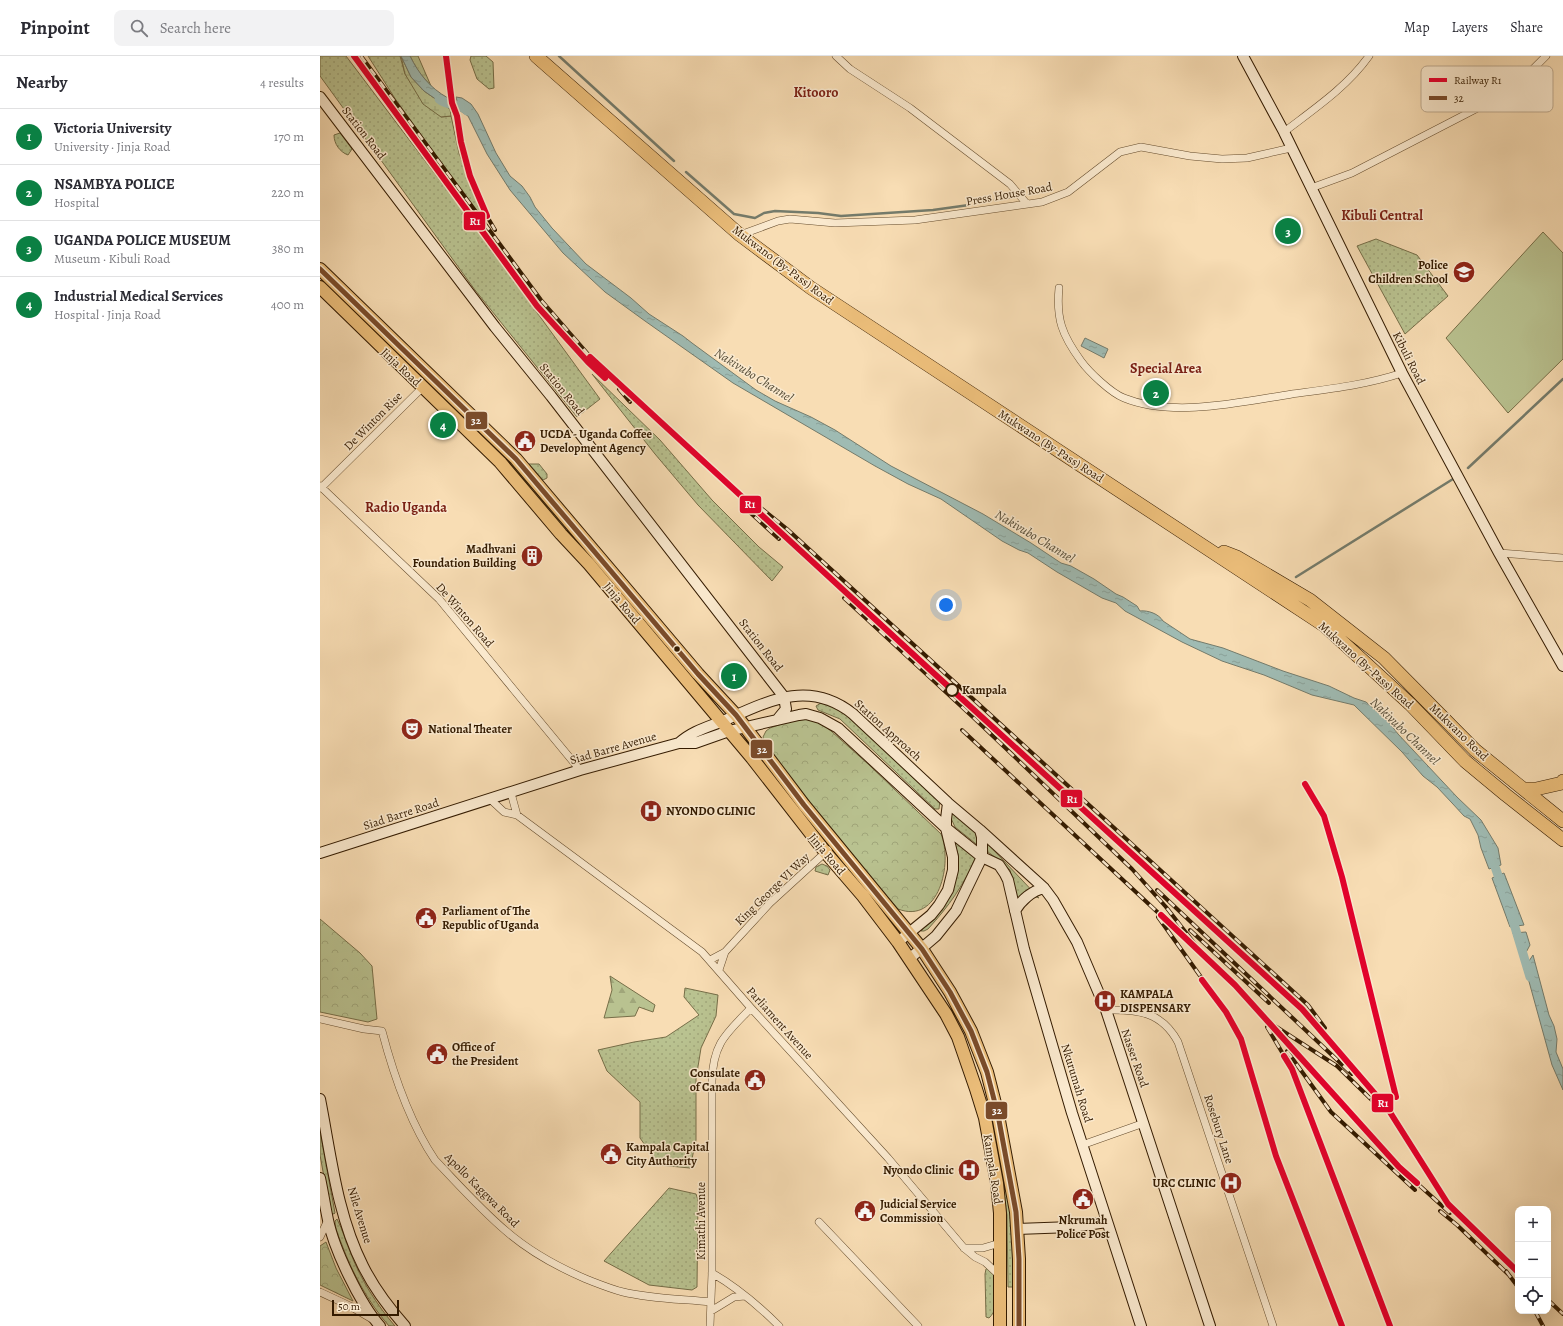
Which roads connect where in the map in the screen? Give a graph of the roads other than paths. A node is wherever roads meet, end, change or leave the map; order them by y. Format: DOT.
graph roads {
  1 [pos="536,56"];
  2 [pos="836,56"];
  3 [pos="1243,56"];
  4 [pos="1369,56"];
  5 [pos="1546,56"];
  6 [pos="1536,66"];
  7 [pos="320,97"];
  8 [pos="1470,112"];
  9 [pos="1284,132"];
  10 [pos="1291,148"];
  11 [pos="1311,188"];
  12 [pos="1027,204"];
  13 [pos="740,235"];
  14 [pos="320,268"];
  15 [pos="320,287"];
  16 [pos="1059,288"];
  17 [pos="1402,373"];
  18 [pos="422,387"];
  19 [pos="321,487"];
  20 [pos="1194,540"];
  21 [pos="1499,553"];
  22 [pos="1563,558"];
  23 [pos="1563,666"];
  24 [pos="784,697"];
  25 [pos="736,715"];
  26 [pos="778,720"];
  27 [pos="725,726"];
  28 [pos="744,727"];
  29 [pos="580,770"];
  30 [pos="1563,781"];
  31 [pos="1524,789"];
  32 [pos="512,793"];
  33 [pos="490,799"];
  34 [pos="948,803"];
  35 [pos="517,815"];
  36 [pos="1563,820"];
  37 [pos="946,828"];
  38 [pos="980,830"];
  39 [pos="1563,840"];
  40 [pos="836,843"];
  41 [pos="320,853"];
  42 [pos="826,853"];
  43 [pos="982,857"];
  44 [pos="1044,888"];
  45 [pos="1015,911"];
  46 [pos="910,932"];
  47 [pos="898,942"];
  48 [pos="922,949"];
  49 [pos="725,952"];
  50 [pos="909,959"];
  51 [pos="710,960"];
  52 [pos="719,970"];
  53 [pos="751,1008"];
  54 [pos="1106,1010"];
  55 [pos="320,1019"];
  56 [pos="320,1099"];
  57 [pos="1144,1123"];
  58 [pos="1082,1145"];
  59 [pos="320,1178"];
  60 [pos="328,1220"];
  61 [pos="819,1222"];
  62 [pos="1107,1222"];
  63 [pos="1017,1229"];
  64 [pos="320,1237"];
  65 [pos="1000,1243"];
  66 [pos="964,1248"];
  67 [pos="712,1274"];
  68 [pos="1000,1276"];
  69 [pos="320,1292"];
  70 [pos="745,1296"];
  71 [pos="711,1302"];
  72 [pos="711,1310"];
  73 [pos="379,1324"];
  74 [pos="405,1326"];
  75 [pos="710,1326"];
  76 [pos="779,1326"];
  77 [pos="918,1326"];
  78 [pos="1000,1326"];
  79 [pos="1019,1326"];
  80 [pos="1141,1326"];
  81 [pos="1210,1326"];
  82 [pos="1273,1326"];
  1 -- 13 [label="highway, Mukwano (By-Pass) Road"];
  2 -- 12 [label="street"];
  3 -- 9 [label="street, Kibuli Road"];
  4 -- 9 [label="street"];
  5 -- 6 [label="street"];
  7 -- 24 [label="street, Station Road"];
  8 -- 11 [label="street"];
  9 -- 10 [label="street, Kibuli Road"];
  10 -- 11 [label="street, Kibuli Road"];
  10 -- 12 [label="street, Press House Road"];
  11 -- 17 [label="street, Kibuli Road"];
  12 -- 13 [label="street, Press House Road"];
  13 -- 20 [label="highway, Mukwano (By-Pass) Road"];
  14 -- 25 [label="main road, Jinja Road"];
  15 -- 18 [label="main road, Jinja Road"];
  16 -- 17 [label="street"];
  17 -- 21 [label="street, Kibuli Road"];
  18 -- 19 [label="street, De Winton Rise"];
  18 -- 27 [label="main road, Jinja Road"];
  19 -- 29 [label="street, De Winton Road"];
  20 -- 31 [label="highway, Mukwano Road"];
  20 -- 39 [label="highway, Mukwano (By-Pass) Road"];
  21 -- 22 [label="street"];
  21 -- 23 [label="street, Kibuli Road"];
  24 -- 25 [label="street, Station Approach"];
  24 -- 26 [label="street"];
  24 -- 34 [label="street, Station Approach"];
  25 -- 27 [label="street, Station Approach"];
  25 -- 28 [label="main road, Jinja Road"];
  26 -- 28 [label="street"];
  26 -- 37 [label="street"];
  27 -- 28 [label="street, Siad Barre Avenue"];
  27 -- 29 [label="street, Siad Barre Avenue"];
  27 -- 42 [label="main road, Jinja Road"];
  28 -- 40 [label="main road, Jinja Road"];
  29 -- 32 [label="street, Siad Barre Avenue"];
  30 -- 31 [label="highway"];
  31 -- 36 [label="highway, Mukwano Road"];
  32 -- 33 [label="street, Siad Barre Avenue"];
  32 -- 35 [label="street"];
  33 -- 35 [label="street, Parliament Avenue"];
  33 -- 41 [label="street, Siad Barre Road"];
  34 -- 37 [label="street"];
  34 -- 38 [label="street, Station Approach"];
  35 -- 51 [label="street, Parliament Avenue"];
  37 -- 43 [label="street"];
  37 -- 46 [label="street"];
  38 -- 43 [label="street"];
  38 -- 44 [label="street, Nasser Road"];
  40 -- 42 [label="street, King George VI Way"];
  40 -- 46 [label="main road, Jinja Road"];
  42 -- 47 [label="main road, Jinja Road"];
  42 -- 49 [label="street, King George VI Way"];
  43 -- 45 [label="street, Nkurumah Road"];
  43 -- 48 [label="street"];
  44 -- 45 [label="street"];
  44 -- 54 [label="street, Nasser Road"];
  45 -- 58 [label="street, Nkurumah Road"];
  46 -- 47 [label="street"];
  46 -- 48 [label="main road, Jinja Road"];
  47 -- 50 [label="main road, Jinja Road"];
  48 -- 50 [label="street"];
  48 -- 63 [label="main road, Kampala Road"];
  49 -- 51 [label="street, King George VI Way"];
  49 -- 52 [label="street, King George VI Way"];
  50 -- 65 [label="main road, Kampala Road"];
  51 -- 52 [label="street, Parliament Avenue"];
  52 -- 53 [label="street, Parliament Avenue"];
  53 -- 66 [label="street, Parliament Avenue"];
  53 -- 67 [label="street, Kimathi Avenue"];
  54 -- 57 [label="street, Nasser Road"];
  54 -- 82 [label="street, Rosebury Lane"];
  55 -- 71 [label="street, Apollo Kaggwa Road"];
  56 -- 74 [label="street, Nile Avenue"];
  57 -- 58 [label="street"];
  57 -- 81 [label="street, Nasser Road"];
  58 -- 62 [label="street, Nkurumah Road"];
  59 -- 60 [label="street"];
  60 -- 64 [label="street"];
  60 -- 73 [label="street"];
  61 -- 77 [label="street"];
  62 -- 63 [label="street"];
  62 -- 80 [label="street, Nkurumah Road"];
  63 -- 79 [label="main road, Kampala Road"];
  65 -- 66 [label="street"];
  65 -- 68 [label="main road, Kampala Road"];
  66 -- 68 [label="street, Parliament Avenue"];
  67 -- 70 [label="street"];
  67 -- 71 [label="street, Kimathi Avenue"];
  68 -- 78 [label="main road, Kampala Road"];
  69 -- 73 [label="street"];
  70 -- 72 [label="street"];
  70 -- 76 [label="street"];
  71 -- 72 [label="street, Kimathi Avenue"];
  72 -- 75 [label="street, Kimathi Avenue"];
}
